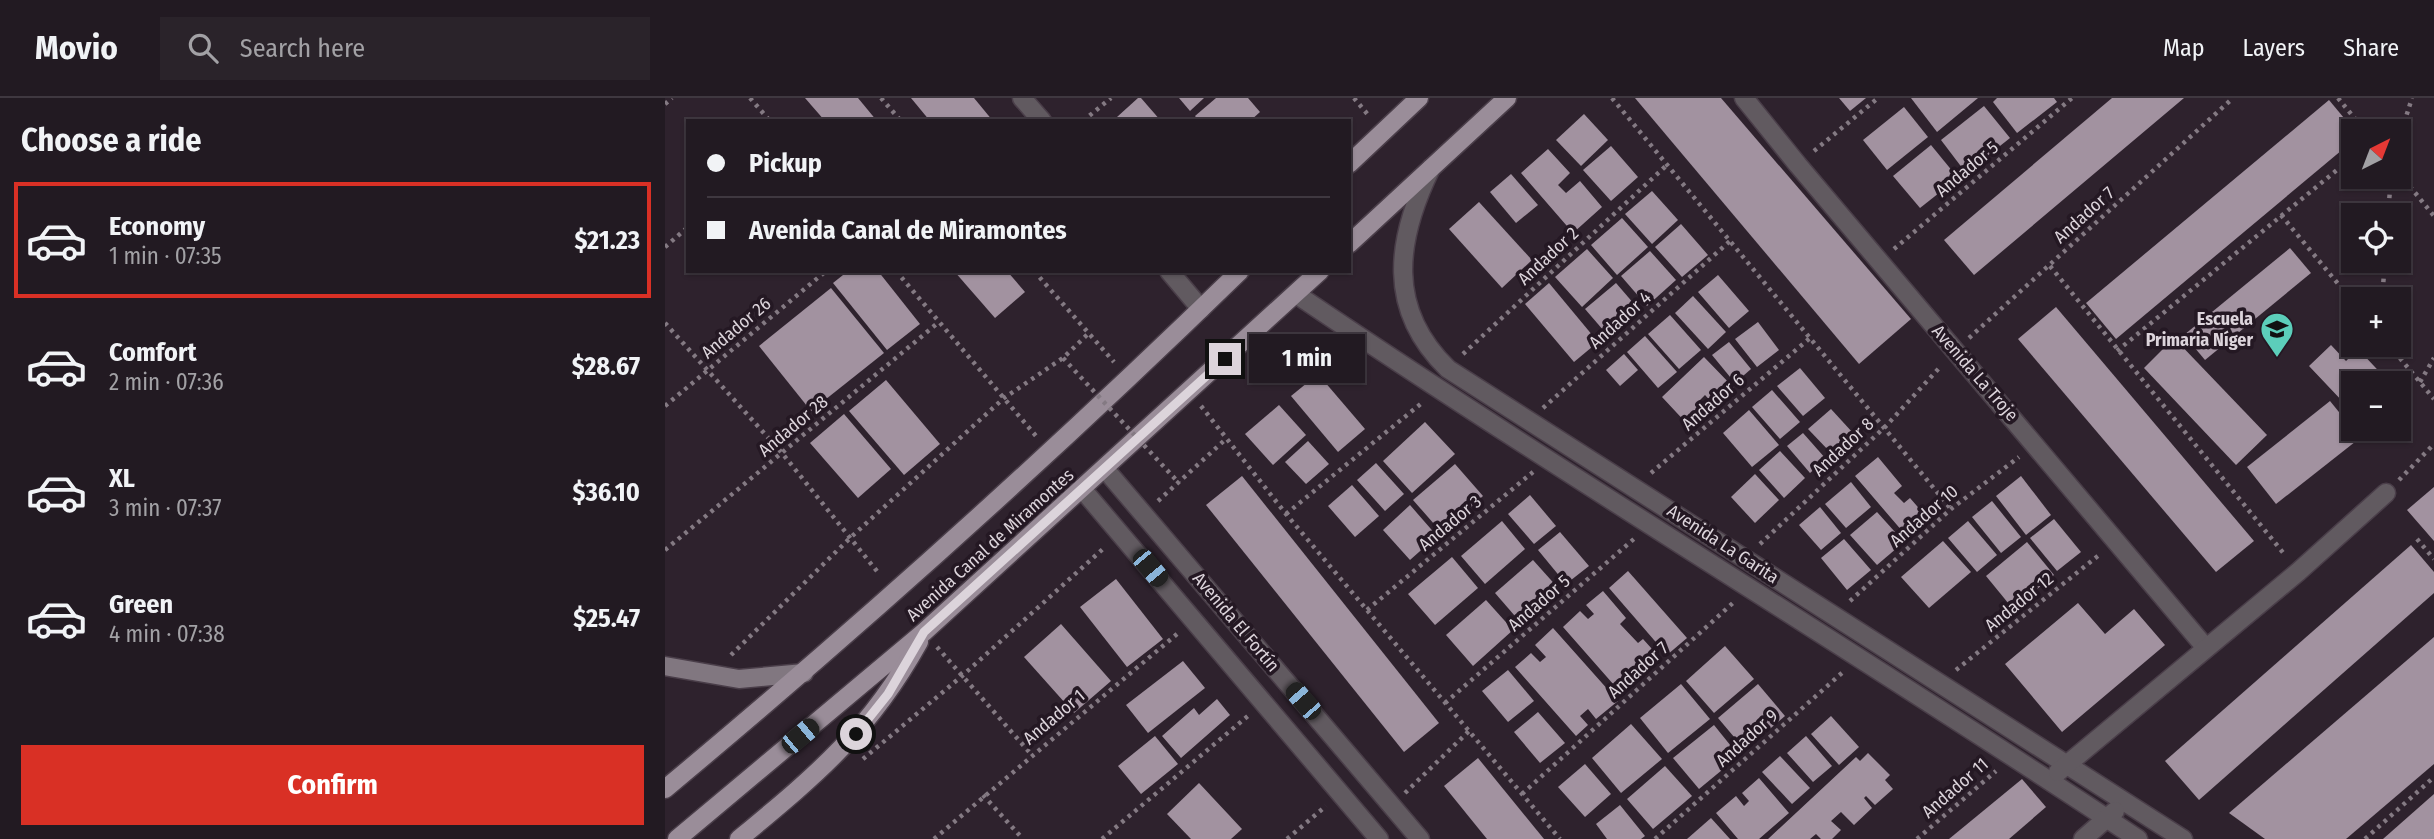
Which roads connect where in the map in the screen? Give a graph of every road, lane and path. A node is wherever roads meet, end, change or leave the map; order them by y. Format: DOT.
graph roads {
  1 [pos="672,98"];
  2 [pos="750,98"];
  3 [pos="881,98"];
  4 [pos="1023,98"];
  5 [pos="1111,98"];
  6 [pos="1419,98"];
  7 [pos="1507,98"];
  8 [pos="1612,98"];
  9 [pos="1744,98"];
  10 [pos="1878,98"];
  11 [pos="2072,98"];
  12 [pos="2233,98"];
  13 [pos="2338,98"];
  14 [pos="2412,98"];
  15 [pos="665,104"];
  16 [pos="768,119"];
  17 [pos="899,119"];
  18 [pos="1040,119"];
  19 [pos="1085,119"];
  20 [pos="2355,119"];
  21 [pos="2405,119"];
  22 [pos="1351,162"];
  23 [pos="1668,164"];
  24 [pos="1798,165"];
  25 [pos="1432,167"];
  26 [pos="2341,167"];
  27 [pos="2411,188"];
  28 [pos="2281,215"];
  29 [pos="2434,216"];
  30 [pos="686,229"];
  31 [pos="1730,240"];
  32 [pos="1351,242"];
  33 [pos="665,247"];
  34 [pos="1879,262"];
  35 [pos="2049,265"];
  36 [pos="824,273"];
  37 [pos="898,273"];
  38 [pos="1036,273"];
  39 [pos="1170,273"];
  40 [pos="1238,273"];
  41 [pos="1318,273"];
  42 [pos="2341,287"];
  43 [pos="1296,294"];
  44 [pos="1201,309"];
  45 [pos="939,322"];
  46 [pos="665,323"];
  47 [pos="1089,333"];
  48 [pos="1810,338"];
  49 [pos="1954,351"];
  50 [pos="2117,351"];
  51 [pos="2399,357"];
  52 [pos="1063,358"];
  53 [pos="2434,358"];
  54 [pos="1448,369"];
  55 [pos="707,370"];
  56 [pos="1129,379"];
  57 [pos="2420,382"];
  58 [pos="1438,389"];
  59 [pos="1190,391"];
  60 [pos="1004,398"];
  61 [pos="2434,399"];
  62 [pos="665,407"];
  63 [pos="1529,420"];
  64 [pos="1886,426"];
  65 [pos="1227,438"];
  66 [pos="2036,444"];
  67 [pos="2433,446"];
  68 [pos="782,453"];
  69 [pos="1050,453"];
  70 [pos="1550,458"];
  71 [pos="1105,469"];
  72 [pos="1179,483"];
  73 [pos="1635,487"];
  74 [pos="1083,490"];
  75 [pos="2386,493"];
  76 [pos="1951,509"];
  77 [pos="1143,514"];
  78 [pos="1286,514"];
  79 [pos="1651,524"];
  80 [pos="1120,533"];
  81 [pos="850,538"];
  82 [pos="2417,539"];
  83 [pos="2116,541"];
  84 [pos="665,550"];
  85 [pos="1745,558"];
  86 [pos="2434,559"];
  87 [pos="2298,572"];
  88 [pos="1750,588"];
  89 [pos="894,592"];
  90 [pos="1367,610"];
  91 [pos="1834,615"];
  92 [pos="1194,620"];
  93 [pos="924,632"];
  94 [pos="2206,648"];
  95 [pos="1858,658"];
  96 [pos="665,666"];
  97 [pos="804,673"];
  98 [pos="962,676"];
  99 [pos="711,677"];
  100 [pos="1938,685"];
  101 [pos="1264,702"];
  102 [pos="1445,703"];
  103 [pos="1469,731"];
  104 [pos="1031,754"];
  105 [pos="2012,758"];
  106 [pos="860,762"];
  107 [pos="2066,766"];
  108 [pos="2434,777"];
  109 [pos="2047,781"];
  110 [pos="665,789"];
  111 [pos="1342,793"];
  112 [pos="1522,794"];
  113 [pos="983,795"];
  114 [pos="2123,803"];
  115 [pos="1392,806"];
  116 [pos="2107,818"];
  117 [pos="677,839"];
  118 [pos="739,839"];
  119 [pos="934,839"];
  120 [pos="1023,839"];
  121 [pos="1102,839"];
  122 [pos="1287,839"];
  123 [pos="1379,839"];
  124 [pos="1420,839"];
  125 [pos="1560,839"];
  126 [pos="1655,839"];
  127 [pos="1917,839"];
  128 [pos="2084,839"];
  129 [pos="2138,839"];
  130 [pos="2183,839"];
  131 [pos="2365,839"];
  1 -- 15 [label="path"];
  2 -- 16 [label="path"];
  3 -- 17 [label="path"];
  4 -- 18 [label="street"];
  5 -- 19 [label="path"];
  6 -- 22 [label="main road"];
  7 -- 25 [label="main road"];
  8 -- 23 [label="path"];
  9 -- 24 [label="street, Avenida La Troje"];
  10 -- 24 [label="path"];
  11 -- 34 [label="path, Andador 5"];
  12 -- 35 [label="path, Andador 7"];
  13 -- 20 [label="path"];
  14 -- 21 [label="path"];
  23 -- 31 [label="path"];
  23 -- 54 [label="path, Andador 2"];
  24 -- 34 [label="street, Avenida La Troje"];
  25 -- 32 [label="main road"];
  25 -- 54 [label="street, Avenida La Garita"];
  26 -- 28 [label="path"];
  27 -- 29 [label="path"];
  28 -- 42 [label="path"];
  28 -- 50 [label="path"];
  30 -- 33 [label="path"];
  31 -- 48 [label="path"];
  31 -- 63 [label="path, Andador 4"];
  34 -- 49 [label="street, Avenida La Troje"];
  35 -- 49 [label="path, Andador 7"];
  35 -- 50 [label="path"];
  36 -- 55 [label="path, Andador 26"];
  37 -- 45 [label="path"];
  38 -- 47 [label="path"];
  39 -- 44 [label="street"];
  40 -- 44 [label="main road, Avenida Canal de Miramontes"];
  41 -- 43 [label="main road, Avenida Canal de Miramontes"];
  43 -- 58 [label="street, Avenida La Garita"];
  43 -- 59 [label="main road, Avenida Canal de Miramontes"];
  44 -- 56 [label="main road, Avenida Canal de Miramontes"];
  45 -- 60 [label="path"];
  45 -- 68 [label="path, Andador 28"];
  46 -- 55 [label="path"];
  47 -- 52 [label="path"];
  47 -- 56 [label="path"];
  48 -- 64 [label="path"];
  48 -- 73 [label="path, Andador 6"];
  49 -- 64 [label="path, Andador 8"];
  49 -- 66 [label="street, Avenida La Troje"];
  50 -- 87 [label="path"];
  51 -- 57 [label="path"];
  52 -- 60 [label="path"];
  52 -- 72 [label="path, bridge"];
  53 -- 57 [label="path"];
  54 -- 63 [label="street, Avenida La Garita"];
  55 -- 62 [label="path, Andador 26"];
  55 -- 68 [label="path"];
  56 -- 69 [label="main road, Avenida Canal de Miramontes"];
  57 -- 61 [label="path"];
  58 -- 70 [label="street, Avenida La Garita"];
  58 -- 78 [label="path"];
  59 -- 65 [label="path"];
  59 -- 71 [label="main road, Avenida Canal de Miramontes"];
  60 -- 69 [label="path"];
  60 -- 81 [label="path"];
  63 -- 73 [label="street, Avenida La Garita"];
  64 -- 76 [label="path"];
  64 -- 85 [label="path, Andador 8"];
  65 -- 72 [label="path"];
  65 -- 78 [label="path"];
  66 -- 76 [label="path, Andador 10"];
  66 -- 83 [label="street, Avenida La Troje"];
  67 -- 75 [label="path"];
  68 -- 81 [label="path"];
  68 -- 84 [label="path, Andador 28"];
  69 -- 89 [label="main road, Avenida Canal de Miramontes"];
  70 -- 79 [label="street, Avenida La Garita"];
  70 -- 90 [label="path, Andador 3"];
  71 -- 74 [label="main road, Avenida Canal de Miramontes"];
  71 -- 77 [label="street, Avenida El Fortín"];
  72 -- 77 [label="path"];
  73 -- 85 [label="street, Avenida La Garita"];
  74 -- 80 [label="street, Avenida El Fortín"];
  74 -- 93 [label="main road, Avenida Canal de Miramontes"];
  75 -- 87 [label="street"];
  76 -- 91 [label="path, Andador 10"];
  77 -- 115 [label="street, Avenida El Fortín"];
  78 -- 90 [label="path"];
  79 -- 88 [label="street, Avenida La Garita"];
  79 -- 102 [label="path, Andador 5"];
  80 -- 92 [label="street, Avenida El Fortín"];
  80 -- 98 [label="path"];
  81 -- 89 [label="path"];
  81 -- 99 [label="path"];
  82 -- 86 [label="path"];
  83 -- 94 [label="street, Avenida La Troje"];
  83 -- 100 [label="path, Andador 12"];
  85 -- 91 [label="street, Avenida La Garita"];
  87 -- 94 [label="street"];
  88 -- 95 [label="street, Avenida La Garita"];
  88 -- 112 [label="path, Andador 7"];
  89 -- 97 [label="main road, Avenida Canal de Miramontes"];
  90 -- 102 [label="path"];
  91 -- 100 [label="street, Avenida La Garita"];
  92 -- 101 [label="street, Avenida El Fortín"];
  92 -- 104 [label="path, Andador 1"];
  93 -- 98 [label="path"];
  93 -- 117 [label="main road, Avenida Canal de Miramontes"];
  93 -- 118 [label="main road"];
  94 -- 107 [label="street"];
  95 -- 105 [label="street, Avenida La Garita"];
  95 -- 126 [label="path, Andador 9"];
  96 -- 99 [label="street"];
  97 -- 99 [label="street"];
  97 -- 110 [label="main road, Avenida Canal de Miramontes"];
  98 -- 104 [label="path"];
  98 -- 106 [label="path"];
  100 -- 107 [label="street, Avenida La Garita"];
  101 -- 111 [label="street, Avenida El Fortín"];
  101 -- 121 [label="path"];
  102 -- 103 [label="path"];
  103 -- 112 [label="path"];
  103 -- 115 [label="path"];
  104 -- 113 [label="path, Andador 1"];
  105 -- 109 [label="street, Avenida La Garita"];
  105 -- 127 [label="path, Andador 11"];
  107 -- 109 [label="street"];
  107 -- 114 [label="street, Avenida La Garita"];
  108 -- 131 [label="path"];
  109 -- 116 [label="street, Avenida La Garita"];
  111 -- 122 [label="path"];
  111 -- 123 [label="street, Avenida El Fortín"];
  112 -- 125 [label="path"];
  113 -- 119 [label="path, Andador 1"];
  113 -- 120 [label="path"];
  114 -- 116 [label="street"];
  114 -- 130 [label="street, Avenida La Garita"];
  115 -- 124 [label="street, Avenida El Fortín"];
  116 -- 128 [label="street"];
  116 -- 129 [label="street, Avenida La Garita"];
}
